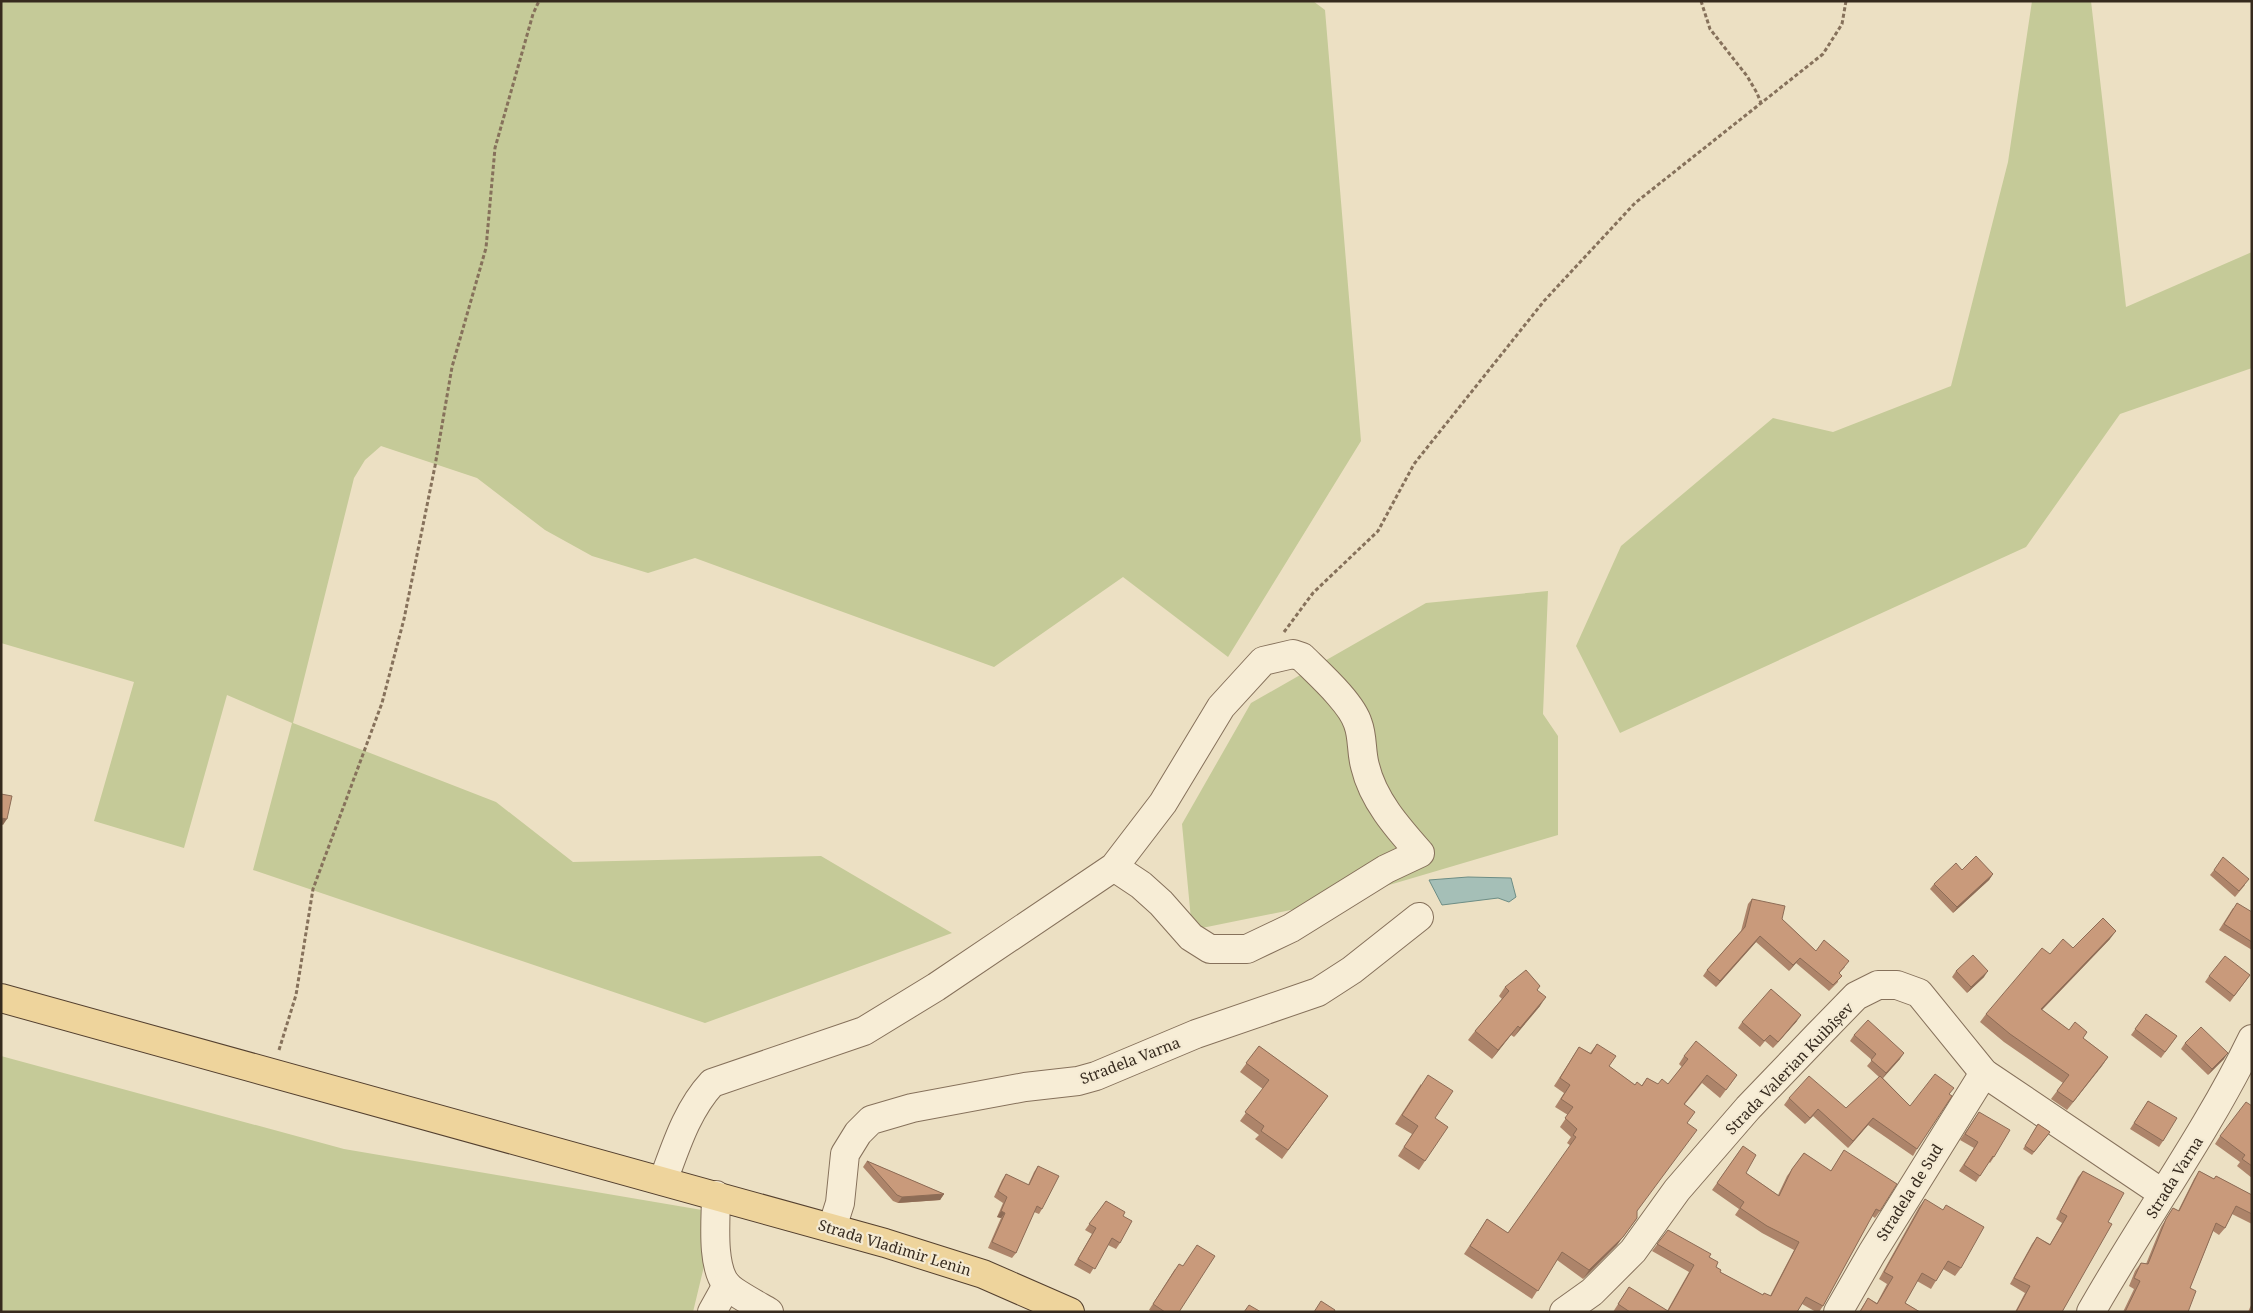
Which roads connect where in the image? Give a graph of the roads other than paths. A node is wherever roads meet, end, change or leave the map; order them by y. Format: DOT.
graph roads {
  1 [pos="1114,867"];
  2 [pos="1420,917"];
  3 [pos="1,998"];
  4 [pos="2252,1040"];
  5 [pos="1984,1073"];
  6 [pos="663,1181"];
  7 [pos="2162,1193"];
  8 [pos="716,1195"];
  9 [pos="832,1228"];
  10 [pos="726,1285"];
  11 [pos="712,1312"];
  12 [pos="769,1312"];
  13 [pos="1070,1312"];
  14 [pos="1564,1312"];
  15 [pos="1838,1312"];
  16 [pos="2091,1312"];
  1 -- 1 [label="street"];
  1 -- 6 [label="street"];
  2 -- 9 [label="street, Stradela Varna"];
  3 -- 6 [label="main road, Strada Vladimir Lenin"];
  4 -- 7 [label="street, Strada Varna"];
  5 -- 7 [label="street, Strada Valerian Kuibîșev"];
  5 -- 14 [label="street, Strada Valerian Kuibîșev"];
  5 -- 15 [label="street, Stradela de Sud"];
  6 -- 8 [label="main road, Strada Vladimir Lenin"];
  7 -- 16 [label="street, Strada Varna"];
  8 -- 9 [label="main road, Strada Vladimir Lenin"];
  8 -- 10 [label="street"];
  9 -- 13 [label="main road, Strada Vladimir Lenin"];
  10 -- 11 [label="street"];
  10 -- 12 [label="street"];
}
